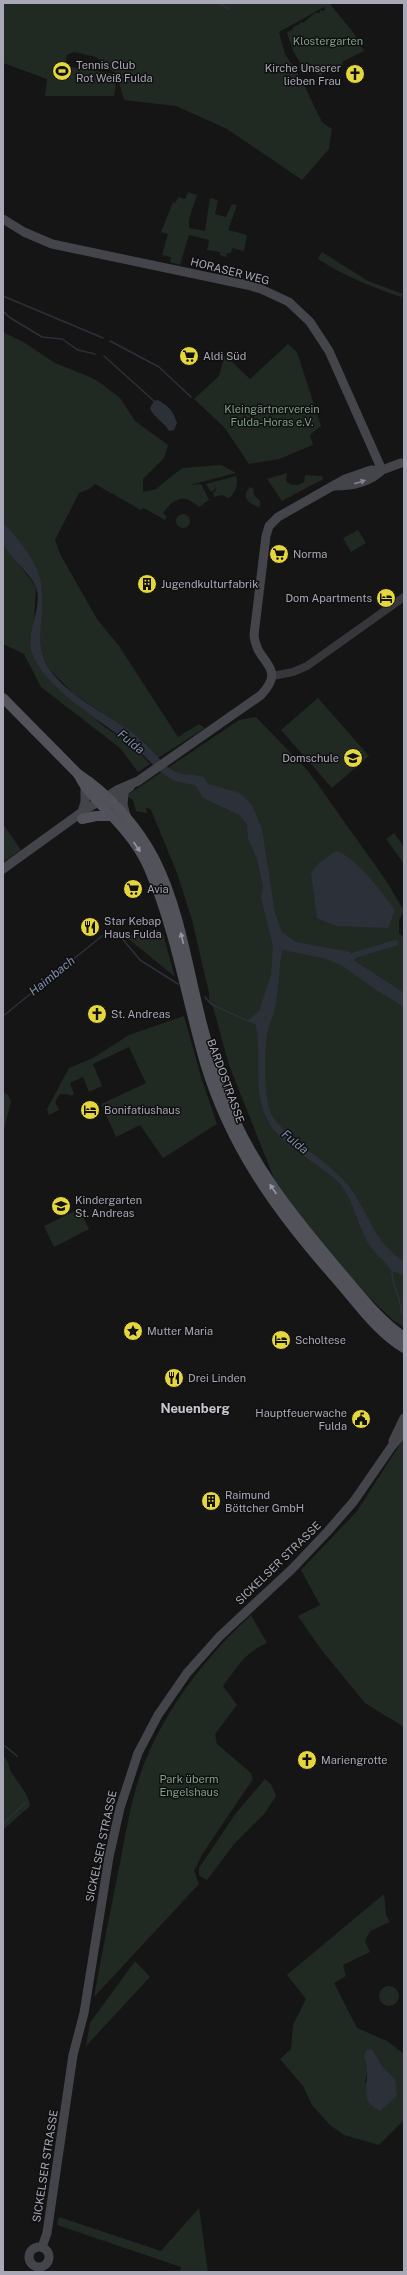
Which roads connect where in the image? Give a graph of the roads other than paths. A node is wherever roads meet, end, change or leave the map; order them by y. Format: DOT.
graph roads {
  1 [pos="3,219"];
  2 [pos="401,463"];
  3 [pos="382,470"];
  4 [pos="404,597"];
  5 [pos="273,676"];
  6 [pos="3,698"];
  7 [pos="78,774"];
  8 [pos="136,782"];
  9 [pos="85,788"];
  10 [pos="124,793"];
  11 [pos="105,802"];
  12 [pos="82,816"];
  13 [pos="112,816"];
  14 [pos="128,820"];
  15 [pos="3,869"];
  16 [pos="404,1337"];
  17 [pos="404,1348"];
  18 [pos="404,1418"];
  19 [pos="404,1432"];
  20 [pos="392,1446"];
  21 [pos="42,2247"];
  22 [pos="38,2269"];
  1 -- 3 [label="main road, HORASER WEG"];
  2 -- 3 [label="main road"];
  3 -- 5 [label="main road"];
  4 -- 5 [label="street"];
  5 -- 8 [label="main road"];
  6 -- 7 [label="main road"];
  7 -- 9 [label="main road"];
  7 -- 11 [label="main road"];
  8 -- 10 [label="main road"];
  8 -- 11 [label="main road"];
  9 -- 11 [label="main road"];
  9 -- 12 [label="main road"];
  10 -- 11 [label="main road"];
  10 -- 14 [label="main road"];
  11 -- 12 [label="main road"];
  11 -- 13 [label="main road, BARDOSTRASSE"];
  11 -- 14 [label="main road, BARDOSTRASSE"];
  12 -- 13 [label="main road"];
  12 -- 15 [label="main road"];
  13 -- 17 [label="main road, BARDOSTRASSE, one-way"];
  16 -- 14 [label="main road, BARDOSTRASSE, one-way"];
  18 -- 20 [label="main road, SICKELSER STRASSE"];
  19 -- 20 [label="main road, SICKELSER STRASSE"];
  20 -- 21 [label="main road, SICKELSER STRASSE"];
  21 -- 22 [label="main road"];
  21 -- 22 [label="main road"];
}
